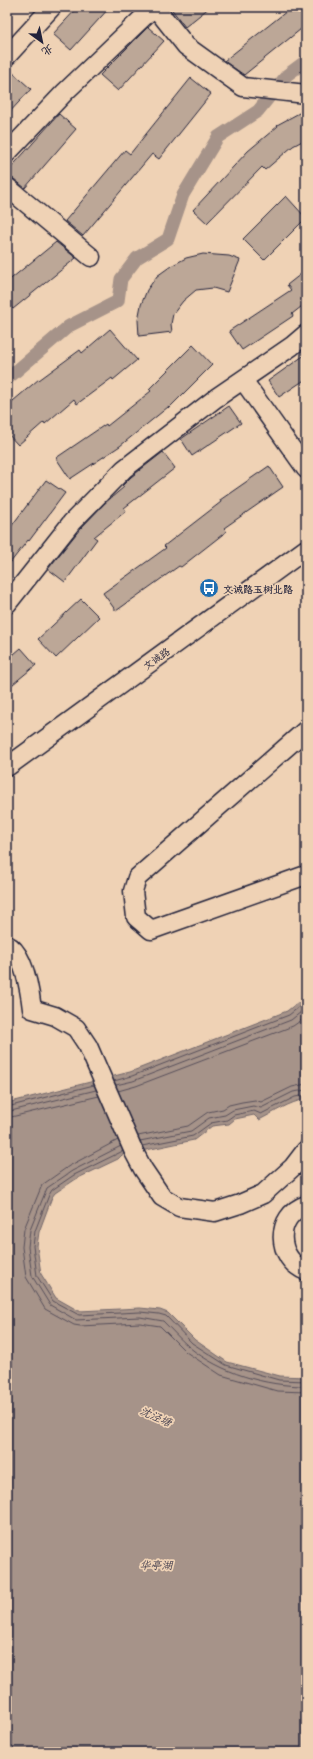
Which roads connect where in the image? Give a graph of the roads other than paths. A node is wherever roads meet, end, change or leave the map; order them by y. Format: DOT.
graph roads {
  1 [pos="52,7"];
  2 [pos="155,7"];
  3 [pos="7,56"];
  4 [pos="305,94"];
  5 [pos="7,153"];
  6 [pos="7,187"];
  7 [pos="91,257"];
  8 [pos="306,334"];
  9 [pos="243,380"];
  10 [pos="306,469"];
  11 [pos="306,549"];
  12 [pos="7,604"];
  13 [pos="306,730"];
  14 [pos="7,767"];
  15 [pos="306,875"];
  16 [pos="7,945"];
  17 [pos="306,1150"];
  18 [pos="306,1205"];
  19 [pos="306,1271"];
  1 -- 3 [label="street"];
  2 -- 4 [label="street"];
  2 -- 5 [label="street"];
  6 -- 7 [label="street"];
  8 -- 9 [label="street"];
  9 -- 10 [label="street"];
  9 -- 12 [label="street"];
  11 -- 14 [label="street, 文诚路"];
  13 -- 15 [label="street"];
  16 -- 17 [label="street"];
  18 -- 19 [label="street"];
}
